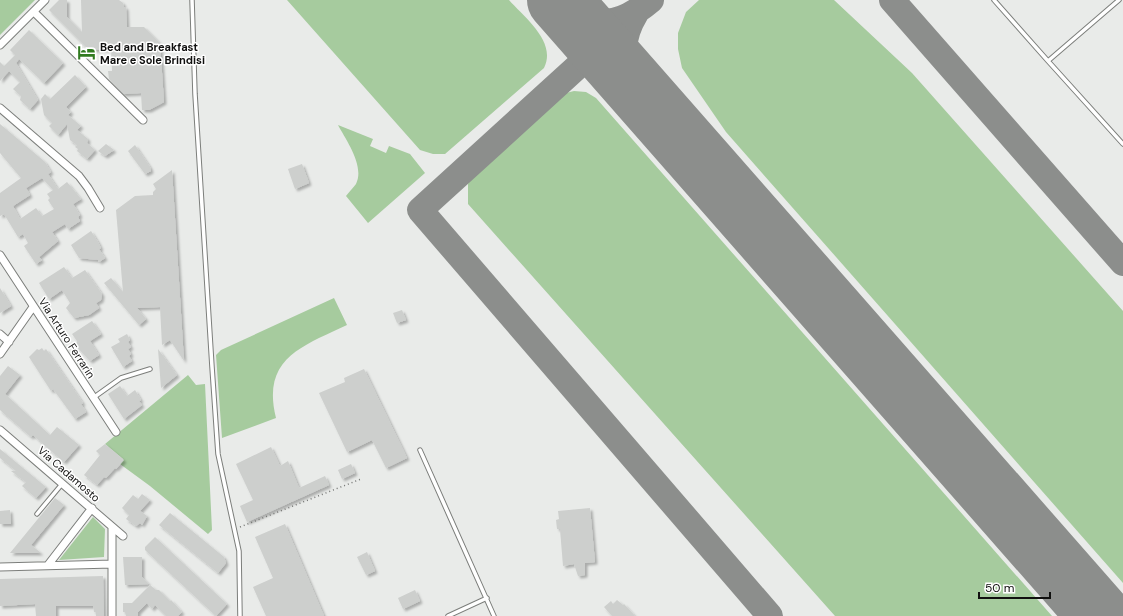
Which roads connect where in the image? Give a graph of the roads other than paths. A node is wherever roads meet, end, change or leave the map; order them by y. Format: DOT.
graph roads {
  1 [pos="45,0"];
  2 [pos="192,0"];
  3 [pos="994,0"];
  4 [pos="1118,0"];
  5 [pos="34,12"];
  6 [pos="0,45"];
  7 [pos="1048,61"];
  8 [pos="0,108"];
  9 [pos="143,120"];
  10 [pos="1123,144"];
  11 [pos="100,208"];
  12 [pos="0,255"];
  13 [pos="33,307"];
  14 [pos="0,334"];
  15 [pos="9,342"];
  16 [pos="0,354"];
  17 [pos="150,369"];
  18 [pos="93,398"];
  19 [pos="0,430"];
  20 [pos="116,432"];
  21 [pos="420,450"];
  22 [pos="62,483"];
  23 [pos="92,508"];
  24 [pos="37,514"];
  25 [pos="112,527"];
  26 [pos="123,536"];
  27 [pos="112,564"];
  28 [pos="48,565"];
  29 [pos="0,567"];
  30 [pos="487,598"];
  31 [pos="112,616"];
  32 [pos="240,616"];
  33 [pos="448,616"];
  34 [pos="494,616"];
  1 -- 5 [label="street"];
  2 -- 32 [label="lane"];
  3 -- 7 [label="lane"];
  4 -- 7 [label="lane"];
  5 -- 6 [label="street"];
  5 -- 9 [label="street"];
  7 -- 10 [label="lane"];
  8 -- 11 [label="street"];
  12 -- 13 [label="street, Via Arturo Ferrarin"];
  13 -- 15 [label="street"];
  13 -- 18 [label="street, Via Arturo Ferrarin"];
  14 -- 15 [label="street"];
  15 -- 16 [label="street"];
  17 -- 18 [label="lane"];
  18 -- 20 [label="street, Via Arturo Ferrarin"];
  19 -- 22 [label="street, Via Cadamosto"];
  21 -- 30 [label="lane"];
  22 -- 23 [label="street, Via Cadamosto"];
  22 -- 24 [label="lane"];
  23 -- 25 [label="street, Via Cadamosto"];
  23 -- 28 [label="street"];
  25 -- 26 [label="street, Via Cadamosto"];
  25 -- 27 [label="street"];
  27 -- 28 [label="street"];
  27 -- 31 [label="street"];
  28 -- 29 [label="street"];
  30 -- 33 [label="lane"];
  30 -- 34 [label="lane"];
}
